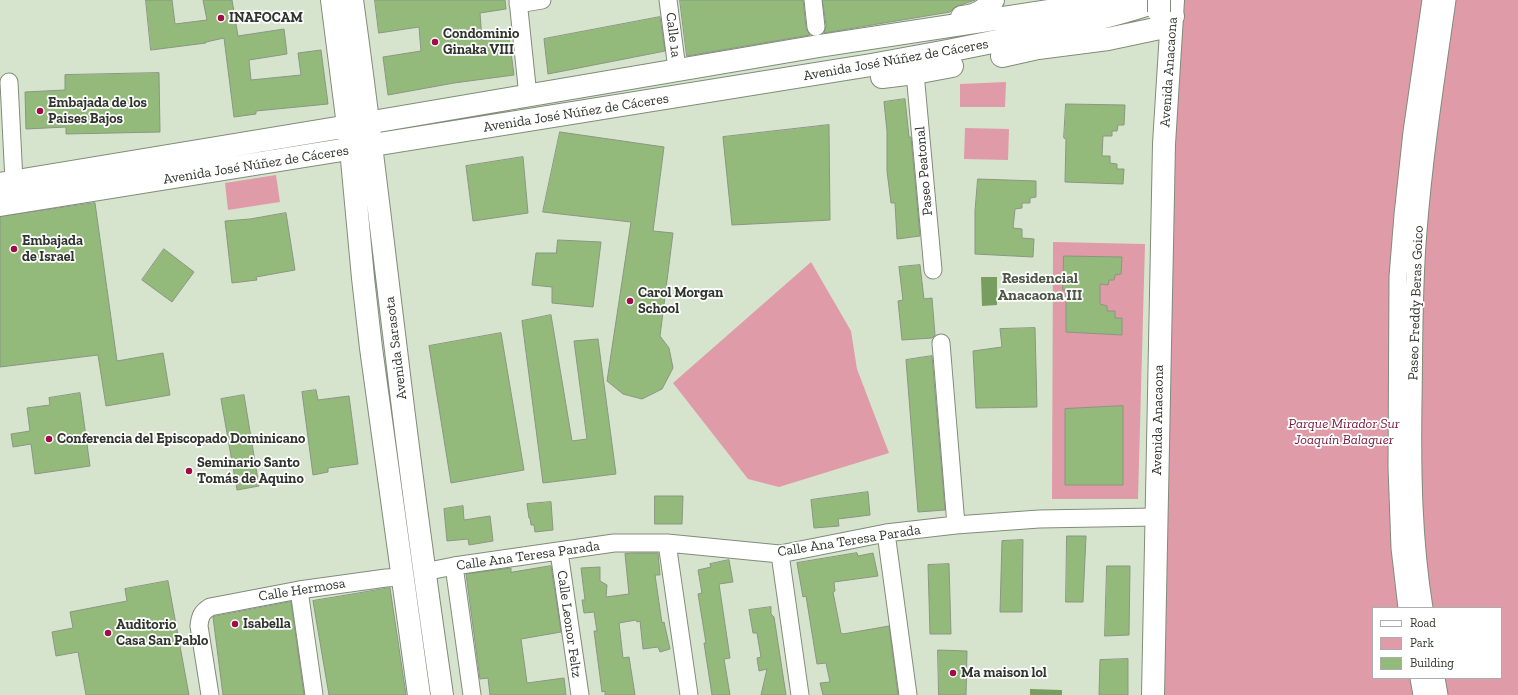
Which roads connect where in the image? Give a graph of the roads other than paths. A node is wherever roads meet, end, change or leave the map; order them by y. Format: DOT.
graph roads {
  1 [pos="332,0"];
  2 [pos="352,0"];
  3 [pos="542,0"];
  4 [pos="668,0"];
  5 [pos="813,0"];
  6 [pos="994,0"];
  7 [pos="1431,0"];
  8 [pos="1447,0"];
  9 [pos="1101,1"];
  10 [pos="518,2"];
  11 [pos="1164,10"];
  12 [pos="816,27"];
  13 [pos="889,36"];
  14 [pos="706,64"];
  15 [pos="677,69"];
  16 [pos="915,73"];
  17 [pos="9,82"];
  18 [pos="593,84"];
  19 [pos="564,89"];
  20 [pos="713,91"];
  21 [pos="528,96"];
  22 [pos="597,109"];
  23 [pos="569,114"];
  24 [pos="359,124"];
  25 [pos="362,148"];
  26 [pos="7,183"];
  27 [pos="0,205"];
  28 [pos="933,270"];
  29 [pos="941,343"];
  30 [pos="1156,517"];
  31 [pos="956,525"];
  32 [pos="886,534"];
  33 [pos="667,543"];
  34 [pos="559,552"];
  35 [pos="780,554"];
  36 [pos="454,566"];
  37 [pos="424,572"];
  38 [pos="403,577"];
  39 [pos="299,590"];
  40 [pos="1407,607"];
  41 [pos="1424,607"];
  42 [pos="1419,679"];
  43 [pos="1436,679"];
  44 [pos="210,695"];
  45 [pos="314,695"];
  46 [pos="419,695"];
  47 [pos="442,695"];
  48 [pos="472,695"];
  49 [pos="580,695"];
  50 [pos="689,695"];
  51 [pos="800,695"];
  52 [pos="908,695"];
  53 [pos="1153,695"];
  54 [pos="1422,695"];
  55 [pos="1439,695"];
  1 -- 24 [label="main road, Avenida Sarasota"];
  2 -- 24 [label="main road, Avenida Sarasota"];
  3 -- 10 [label="street"];
  4 -- 15 [label="street, Calle 1a"];
  5 -- 12 [label="street"];
  6 -- 13 [label="main road"];
  7 -- 40 [label="street, Paseo Freddy Beras Goico"];
  8 -- 41 [label="street, Paseo Freddy Beras Goico"];
  9 -- 13 [label="main road, Avenida José Núñez de Cáceres"];
  10 -- 21 [label="street"];
  11 -- 16 [label="main road"];
  11 -- 20 [label="main road, Avenida José Núñez de Cáceres"];
  11 -- 30 [label="main road, Avenida Anacaona"];
  13 -- 14 [label="main road, Avenida José Núñez de Cáceres"];
  14 -- 15 [label="main road, Avenida José Núñez de Cáceres"];
  14 -- 20 [label="main road"];
  15 -- 18 [label="main road, Avenida José Núñez de Cáceres"];
  16 -- 20 [label="main road"];
  16 -- 28 [label="street, Paseo Peatonal"];
  17 -- 26 [label="street"];
  18 -- 19 [label="main road, Avenida José Núñez de Cáceres"];
  18 -- 22 [label="main road"];
  19 -- 21 [label="main road, Avenida José Núñez de Cáceres"];
  19 -- 23 [label="main road"];
  20 -- 22 [label="main road, Avenida José Núñez de Cáceres"];
  21 -- 24 [label="main road, Avenida José Núñez de Cáceres"];
  22 -- 23 [label="main road, Avenida José Núñez de Cáceres"];
  23 -- 25 [label="main road, Avenida José Núñez de Cáceres"];
  24 -- 25 [label="main road, Avenida Sarasota"];
  24 -- 26 [label="main road, Avenida José Núñez de Cáceres"];
  25 -- 27 [label="main road, Avenida José Núñez de Cáceres"];
  25 -- 37 [label="main road, Avenida Sarasota"];
  25 -- 38 [label="main road, Avenida Sarasota"];
  29 -- 31 [label="street"];
  30 -- 31 [label="street, Calle Ana Teresa Parada"];
  30 -- 53 [label="main road, Avenida Anacaona"];
  31 -- 32 [label="street, Calle Ana Teresa Parada"];
  32 -- 35 [label="street, Calle Ana Teresa Parada"];
  32 -- 52 [label="street"];
  33 -- 34 [label="street, Calle Ana Teresa Parada"];
  33 -- 35 [label="street, Calle Ana Teresa Parada"];
  33 -- 50 [label="street"];
  34 -- 36 [label="street, Calle Ana Teresa Parada"];
  34 -- 49 [label="street, Calle Leonor Feltz"];
  35 -- 51 [label="street"];
  36 -- 37 [label="street, Calle Ana Teresa Parada"];
  36 -- 48 [label="street"];
  37 -- 47 [label="main road, Avenida Sarasota"];
  38 -- 39 [label="street, Calle Hermosa"];
  38 -- 46 [label="main road, Avenida Sarasota"];
  39 -- 44 [label="street, Calle Hermosa"];
  39 -- 45 [label="street"];
  42 -- 54 [label="street"];
  43 -- 55 [label="street"];
}
